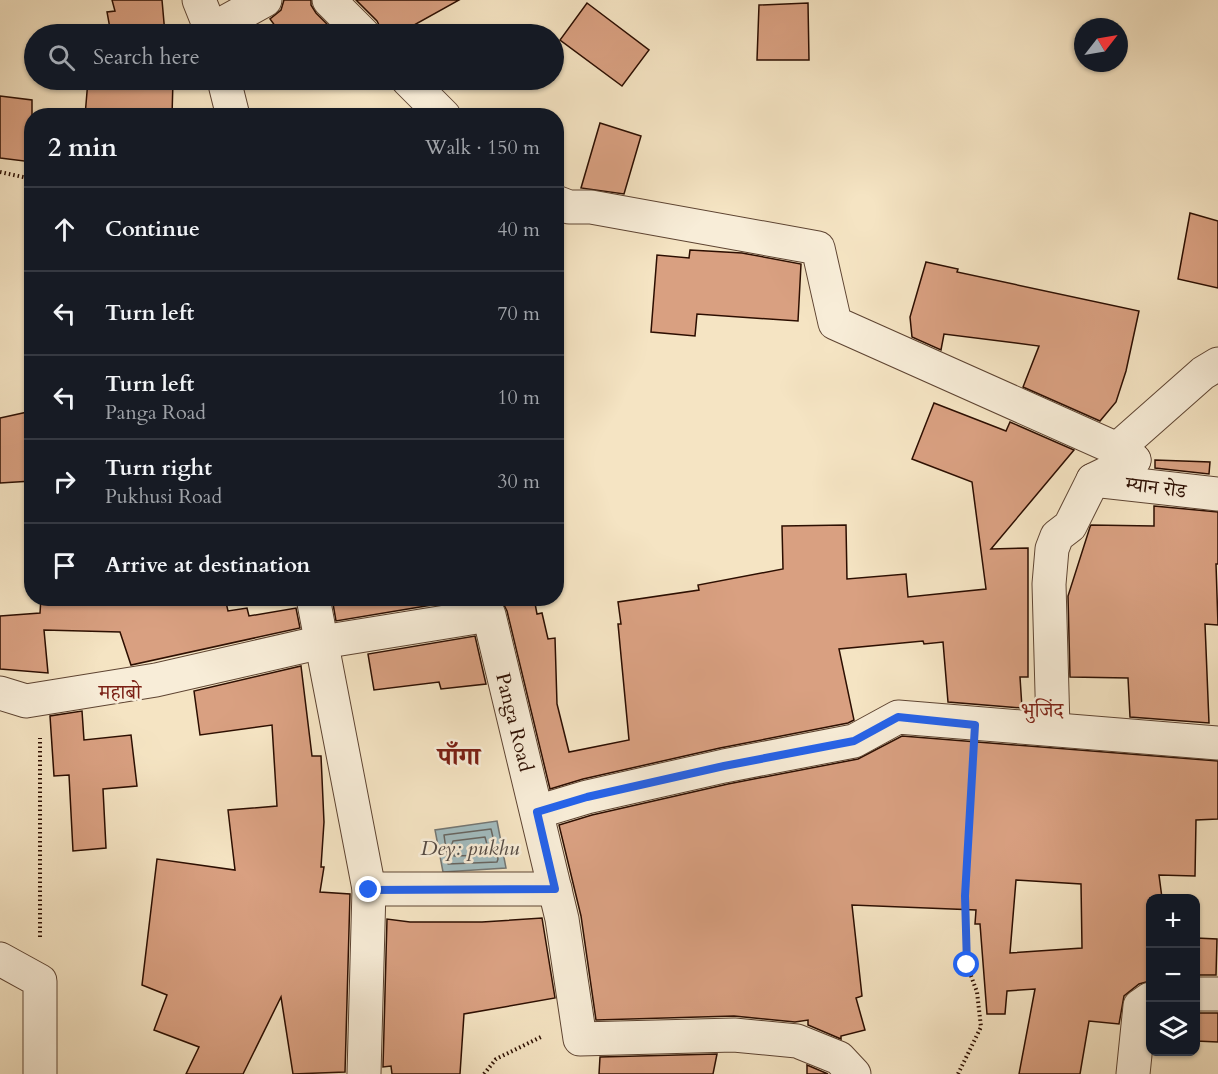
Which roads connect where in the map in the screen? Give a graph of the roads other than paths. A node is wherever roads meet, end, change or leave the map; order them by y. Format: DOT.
graph roads {
  1 [pos="199,0"];
  2 [pos="265,0"];
  3 [pos="329,0"];
  4 [pos="209,24"];
  5 [pos="225,24"];
  6 [pos="353,24"];
  7 [pos="226,90"];
  8 [pos="418,90"];
  9 [pos="231,108"];
  10 [pos="436,108"];
  11 [pos="564,205"];
  12 [pos="1218,364"];
  13 [pos="1117,449"];
  14 [pos="1093,480"];
  15 [pos="1218,494"];
  16 [pos="315,606"];
  17 [pos="322,642"];
  18 [pos="0,693"];
  19 [pos="1053,728"];
  20 [pos="1218,743"];
  21 [pos="537,812"];
  22 [pos="555,889"];
  23 [pos="369,890"];
  24 [pos="0,959"];
  25 [pos="1200,994"];
  26 [pos="1218,994"];
  27 [pos="1146,1002"];
  28 [pos="40,1074"];
  29 [pos="364,1074"];
  30 [pos="854,1074"];
  31 [pos="1133,1074"];
  1 -- 4 [label="street"];
  2 -- 5 [label="street"];
  3 -- 6 [label="street"];
  7 -- 9 [label="street"];
  8 -- 10 [label="street"];
  11 -- 13 [label="street"];
  12 -- 13 [label="street"];
  13 -- 14 [label="street"];
  14 -- 15 [label="street, म्यान रोड"];
  14 -- 19 [label="street"];
  16 -- 17 [label="street"];
  17 -- 18 [label="street, Panga Road"];
  17 -- 21 [label="street, Panga Road"];
  17 -- 23 [label="street"];
  19 -- 20 [label="street"];
  19 -- 21 [label="street"];
  21 -- 22 [label="street, Panga Road"];
  22 -- 23 [label="street"];
  22 -- 30 [label="street, Panga Road"];
  23 -- 29 [label="street"];
  24 -- 28 [label="street"];
  25 -- 26 [label="street"];
  27 -- 31 [label="street"];
}
